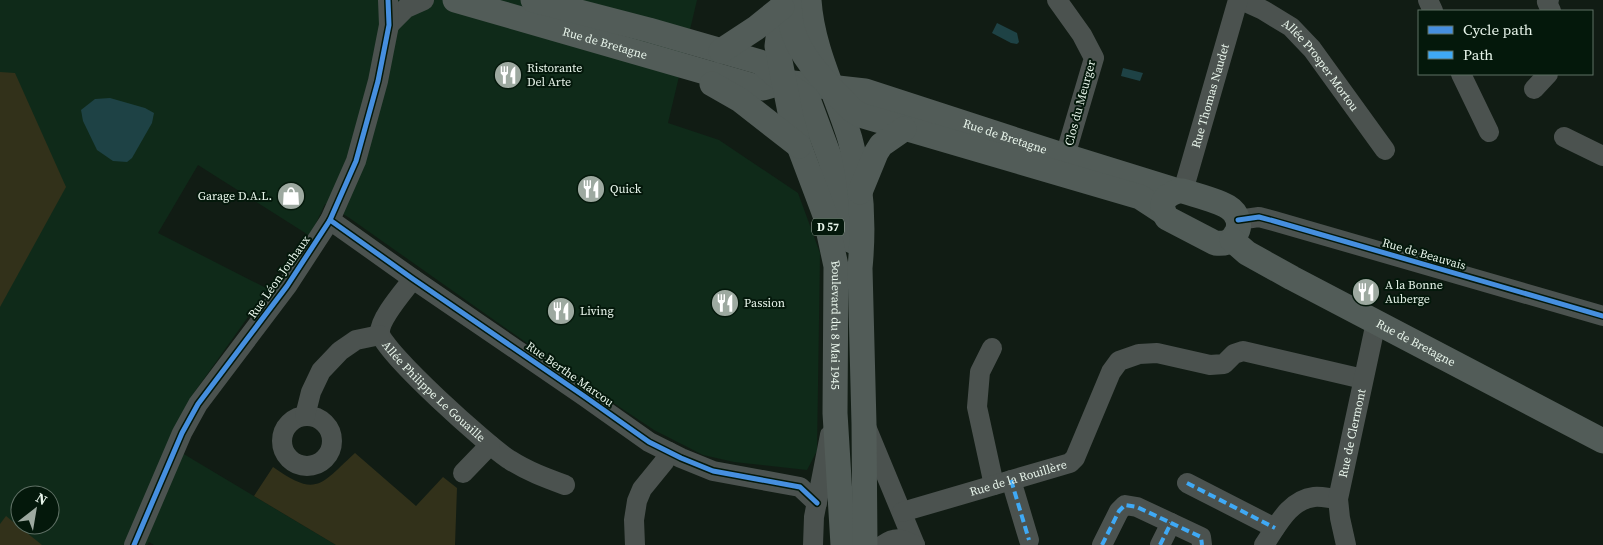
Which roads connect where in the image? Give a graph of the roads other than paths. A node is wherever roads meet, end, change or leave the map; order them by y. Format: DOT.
graph roads {
  1 [pos="388,0"];
  2 [pos="424,0"];
  3 [pos="455,0"];
  4 [pos="533,0"];
  5 [pos="809,0"];
  6 [pos="1058,0"];
  7 [pos="1239,0"];
  8 [pos="785,2"];
  9 [pos="389,26"];
  10 [pos="814,38"];
  11 [pos="721,51"];
  12 [pos="684,67"];
  13 [pos="1461,75"];
  14 [pos="1547,75"];
  15 [pos="784,82"];
  16 [pos="832,87"];
  17 [pos="1534,89"];
  18 [pos="865,91"];
  19 [pos="815,117"];
  20 [pos="904,129"];
  21 [pos="1489,132"];
  22 [pos="1564,137"];
  23 [pos="799,146"];
  24 [pos="1385,150"];
  25 [pos="1065,156"];
  26 [pos="1603,156"];
  27 [pos="1180,191"];
  28 [pos="860,192"];
  29 [pos="1163,212"];
  30 [pos="330,220"];
  31 [pos="1235,230"];
  32 [pos="860,268"];
  33 [pos="413,279"];
  34 [pos="1603,316"];
  35 [pos="1376,322"];
  36 [pos="380,335"];
  37 [pos="992,348"];
  38 [pos="1363,379"];
  39 [pos="834,413"];
  40 [pos="305,416"];
  41 [pos="864,424"];
  42 [pos="1603,440"];
  43 [pos="490,445"];
  44 [pos="669,452"];
  45 [pos="824,468"];
  46 [pos="463,473"];
  47 [pos="782,483"];
  48 [pos="1003,483"];
  49 [pos="1187,483"];
  50 [pos="565,485"];
  51 [pos="1338,499"];
  52 [pos="817,503"];
  53 [pos="902,512"];
  54 [pos="1171,523"];
  55 [pos="1270,537"];
  56 [pos="1029,540"];
  57 [pos="134,545"];
  58 [pos="635,545"];
  59 [pos="813,545"];
  60 [pos="843,545"];
  61 [pos="865,545"];
  62 [pos="883,545"];
  63 [pos="915,545"];
  64 [pos="1102,545"];
  65 [pos="1160,545"];
  66 [pos="1202,545"];
  67 [pos="1346,545"];
  1 -- 9 [label="street, Rue Léon Jouhaux"];
  2 -- 9 [label="street"];
  3 -- 12 [label="main road, Rue de Bretagne"];
  4 -- 11 [label="main road, Rue de Bretagne"];
  5 -- 10 [label="main road"];
  6 -- 25 [label="street, Clos du Meurger"];
  7 -- 24 [label="street, Allée Prosper Mortou"];
  7 -- 27 [label="street, Rue Thomas Naudet"];
  8 -- 11 [label="main road"];
  8 -- 15 [label="main road, Boulevard du 8 Mai 1945"];
  8 -- 16 [label="main road"];
  9 -- 30 [label="street, Rue Léon Jouhaux"];
  10 -- 16 [label="main road"];
  10 -- 18 [label="main road"];
  11 -- 15 [label="main road, Rue de Bretagne"];
  12 -- 15 [label="main road, Rue de Bretagne"];
  12 -- 23 [label="main road"];
  13 -- 21 [label="street"];
  14 -- 17 [label="street"];
  15 -- 16 [label="main road, Rue de Bretagne"];
  15 -- 19 [label="main road"];
  15 -- 23 [label="main road, Boulevard du 8 Mai 1945 / D 57"];
  16 -- 18 [label="main road, Rue de Bretagne"];
  16 -- 19 [label="main road"];
  16 -- 20 [label="main road, Rue de Bretagne"];
  16 -- 28 [label="main road, D 57"];
  18 -- 25 [label="main road, Rue de Bretagne"];
  19 -- 23 [label="main road"];
  19 -- 32 [label="main road"];
  20 -- 28 [label="main road"];
  20 -- 29 [label="main road, Rue de Bretagne"];
  22 -- 26 [label="street"];
  23 -- 39 [label="main road, Boulevard du 8 Mai 1945 / D 57"];
  25 -- 27 [label="main road, Rue de Bretagne"];
  27 -- 29 [label="main road"];
  27 -- 31 [label="main road, Rue de Bretagne"];
  28 -- 32 [label="main road, D 57"];
  29 -- 31 [label="main road, Rue de Bretagne"];
  30 -- 33 [label="street, Rue Berthe Marcou"];
  30 -- 57 [label="street, Rue Léon Jouhaux"];
  31 -- 34 [label="street, Rue de Beauvais"];
  31 -- 35 [label="main road, Rue de Bretagne"];
  32 -- 41 [label="main road, D 57"];
  33 -- 36 [label="street, Allée Philippe Le Gouaille"];
  33 -- 44 [label="street, Rue Berthe Marcou"];
  35 -- 38 [label="street, Rue de Clermont"];
  35 -- 42 [label="main road, Rue de Bretagne"];
  36 -- 40 [label="street, Allée Philippe Le Gouaille"];
  36 -- 43 [label="street, Allée Philippe Le Gouaille"];
  37 -- 48 [label="street"];
  38 -- 48 [label="street, Rue de la Rouillère"];
  38 -- 51 [label="street, Rue de Clermont"];
  39 -- 45 [label="street"];
  39 -- 60 [label="main road, Boulevard du 8 Mai 1945 / D 57"];
  41 -- 53 [label="street"];
  41 -- 61 [label="main road, D 57"];
  43 -- 46 [label="street, Allée Philippe Le Gouaille"];
  43 -- 50 [label="street, Allée Philippe Le Gouaille"];
  44 -- 47 [label="street, Rue Berthe Marcou"];
  44 -- 58 [label="street"];
  45 -- 47 [label="street, Rue Berthe Marcou"];
  45 -- 52 [label="street"];
  47 -- 52 [label="street, Rue Berthe Marcou"];
  48 -- 53 [label="street, Rue de la Rouillère"];
  48 -- 56 [label="street"];
  49 -- 55 [label="street"];
  51 -- 55 [label="street"];
  51 -- 67 [label="street, Rue de Clermont"];
  52 -- 59 [label="street"];
  53 -- 63 [label="street"];
  54 -- 64 [label="street"];
  54 -- 65 [label="street"];
  54 -- 66 [label="street"];
  62 -- 63 [label="street"];
}
